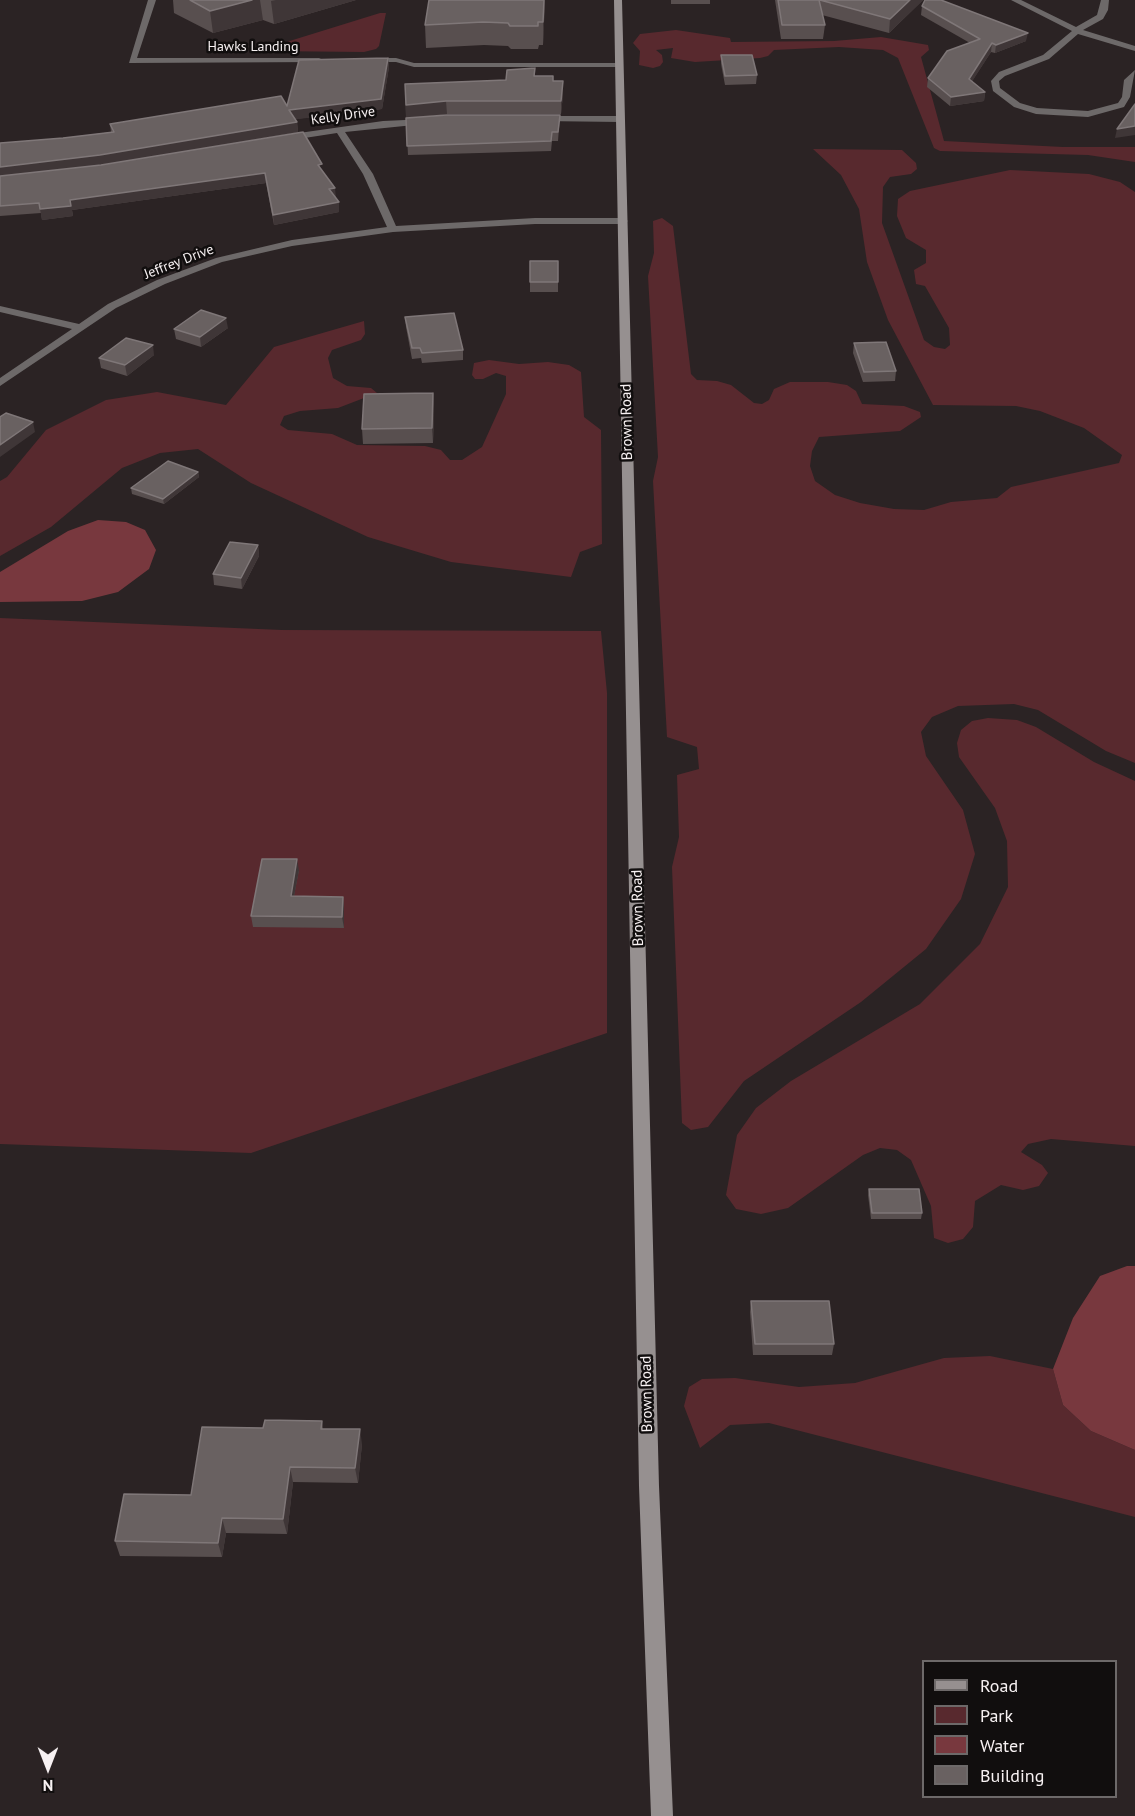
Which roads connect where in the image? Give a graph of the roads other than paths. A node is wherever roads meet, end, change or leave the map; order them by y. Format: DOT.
graph roads {
  1 [pos="152,0"];
  2 [pos="618,0"];
  3 [pos="1015,0"];
  4 [pos="1105,0"];
  5 [pos="1077,31"];
  6 [pos="1135,49"];
  7 [pos="333,60"];
  8 [pos="356,60"];
  9 [pos="619,65"];
  10 [pos="1135,73"];
  11 [pos="528,118"];
  12 [pos="620,119"];
  13 [pos="437,120"];
  14 [pos="339,130"];
  15 [pos="274,140"];
  16 [pos="623,221"];
  17 [pos="393,230"];
  18 [pos="0,309"];
  19 [pos="78,327"];
  20 [pos="0,383"];
  21 [pos="662,1816"];
  1 -- 7 [label="street, Hawks Landing"];
  2 -- 9 [label="street, Brown Road"];
  3 -- 5 [label="street"];
  4 -- 5 [label="street"];
  5 -- 6 [label="street"];
  5 -- 10 [label="street"];
  8 -- 9 [label="street"];
  9 -- 12 [label="street, Brown Road"];
  11 -- 12 [label="street"];
  12 -- 16 [label="street, Brown Road"];
  13 -- 14 [label="street, Kelly Drive"];
  14 -- 15 [label="street, Kelly Drive"];
  14 -- 17 [label="street"];
  16 -- 17 [label="street, Jeffrey Drive"];
  16 -- 21 [label="street, Brown Road"];
  17 -- 19 [label="street, Jeffrey Drive"];
  18 -- 19 [label="street"];
  19 -- 20 [label="street, Jeffrey Drive"];
}
